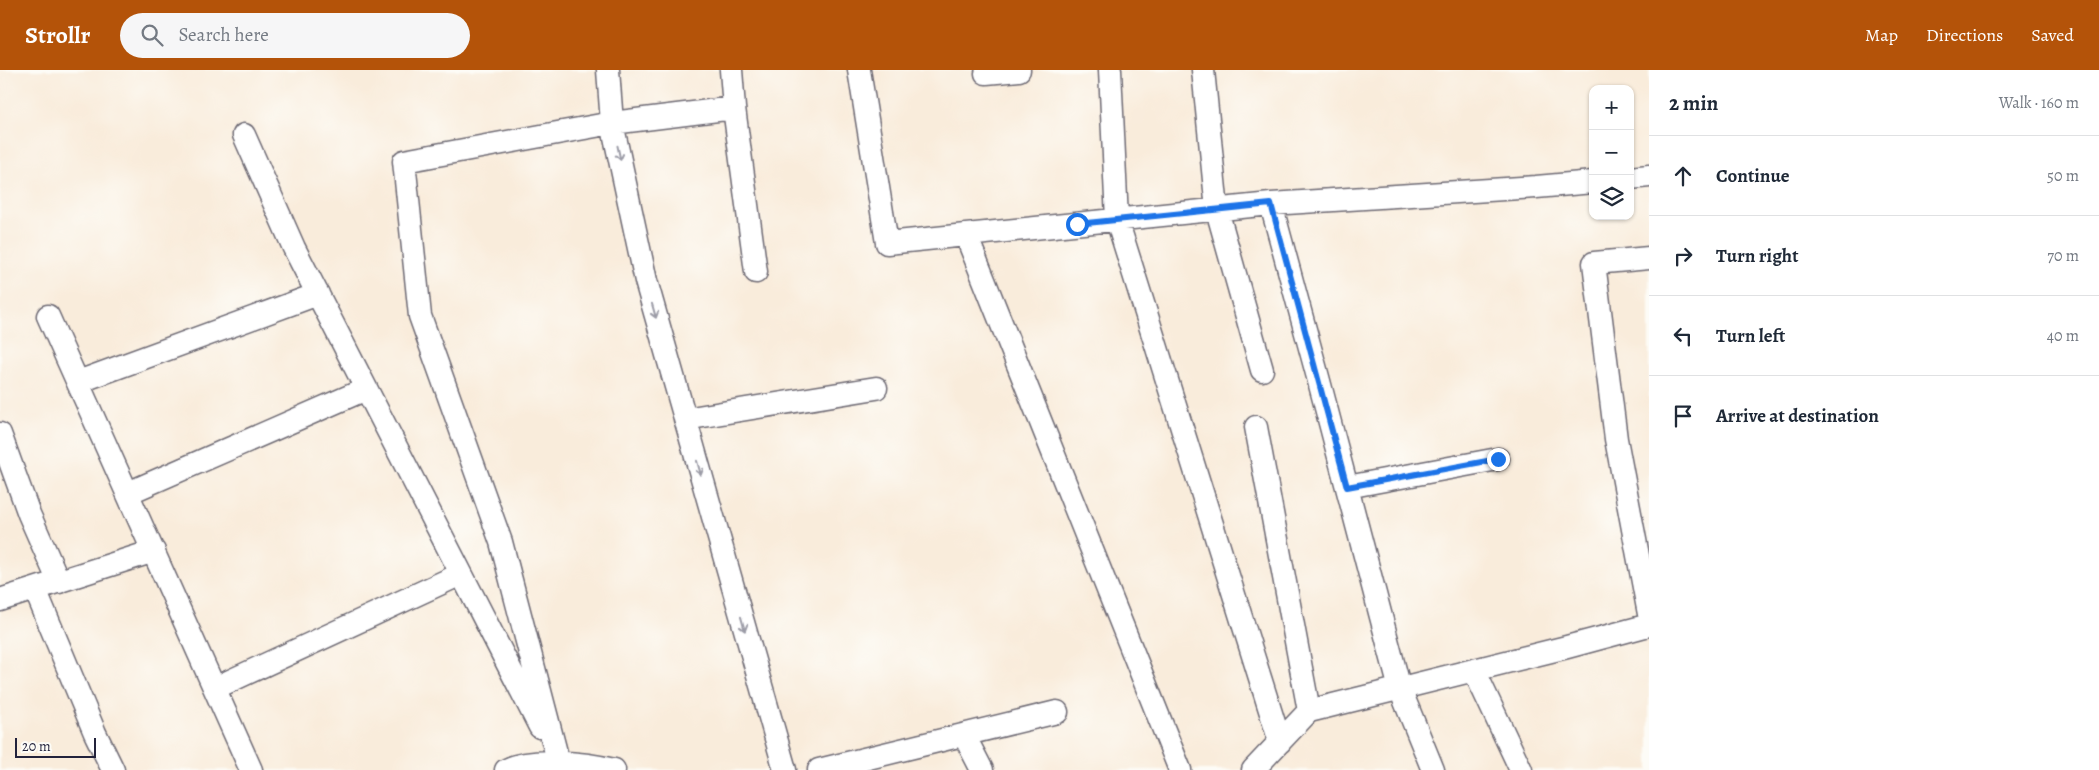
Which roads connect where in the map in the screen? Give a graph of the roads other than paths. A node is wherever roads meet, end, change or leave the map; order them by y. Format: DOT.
graph roads {
  1 [pos="608,70"];
  2 [pos="731,70"];
  3 [pos="860,70"];
  4 [pos="1019,70"];
  5 [pos="1110,70"];
  6 [pos="1203,70"];
  7 [pos="986,73"];
  8 [pos="734,108"];
  9 [pos="612,123"];
  10 [pos="244,135"];
  11 [pos="1649,176"];
  12 [pos="1634,178"];
  13 [pos="1589,182"];
  14 [pos="1271,204"];
  15 [pos="1217,210"];
  16 [pos="1117,220"];
  17 [pos="966,235"];
  18 [pos="1649,258"];
  19 [pos="756,272"];
  20 [pos="318,294"];
  21 [pos="48,316"];
  22 [pos="1262,370"];
  23 [pos="78,382"];
  24 [pos="876,388"];
  25 [pos="366,389"];
  26 [pos="685,419"];
  27 [pos="1256,427"];
  28 [pos="0,434"];
  29 [pos="1498,459"];
  30 [pos="1347,487"];
  31 [pos="128,493"];
  32 [pos="154,551"];
  33 [pos="461,574"];
  34 [pos="58,582"];
  35 [pos="35,589"];
  36 [pos="0,600"];
  37 [pos="1649,614"];
  38 [pos="1649,625"];
  39 [pos="1474,670"];
  40 [pos="215,688"];
  41 [pos="1400,689"];
  42 [pos="1309,711"];
  43 [pos="1057,712"];
  44 [pos="964,735"];
  45 [pos="1280,742"];
  46 [pos="559,764"];
  47 [pos="113,770"];
  48 [pos="252,770"];
  49 [pos="506,770"];
  50 [pos="614,770"];
  51 [pos="785,770"];
  52 [pos="819,770"];
  53 [pos="982,770"];
  54 [pos="1180,770"];
  55 [pos="1253,770"];
  56 [pos="1433,770"];
  57 [pos="1521,770"];
  1 -- 9 [label="street"];
  2 -- 8 [label="street"];
  3 -- 17 [label="street"];
  4 -- 7 [label="street"];
  5 -- 16 [label="street"];
  6 -- 15 [label="street"];
  8 -- 9 [label="street"];
  8 -- 19 [label="street"];
  9 -- 26 [label="street, one-way"];
  9 -- 46 [label="street"];
  10 -- 20 [label="street"];
  11 -- 12 [label="street"];
  13 -- 14 [label="street"];
  14 -- 15 [label="street"];
  14 -- 30 [label="street"];
  15 -- 16 [label="street"];
  15 -- 22 [label="street"];
  16 -- 17 [label="street"];
  16 -- 45 [label="street"];
  17 -- 54 [label="street"];
  18 -- 37 [label="street"];
  20 -- 23 [label="street"];
  20 -- 25 [label="street"];
  21 -- 23 [label="street"];
  23 -- 31 [label="street"];
  24 -- 26 [label="street"];
  25 -- 31 [label="street"];
  25 -- 33 [label="street"];
  26 -- 51 [label="street, one-way"];
  27 -- 42 [label="street"];
  28 -- 34 [label="street"];
  29 -- 30 [label="street"];
  30 -- 41 [label="street"];
  31 -- 32 [label="street"];
  32 -- 34 [label="street"];
  32 -- 40 [label="street"];
  33 -- 40 [label="street"];
  33 -- 46 [label="street"];
  34 -- 35 [label="street"];
  35 -- 36 [label="street"];
  35 -- 47 [label="street"];
  38 -- 39 [label="street"];
  39 -- 41 [label="street"];
  39 -- 57 [label="street"];
  40 -- 48 [label="street"];
  41 -- 42 [label="street"];
  41 -- 56 [label="street"];
  42 -- 45 [label="street"];
  43 -- 44 [label="street"];
  44 -- 52 [label="street"];
  44 -- 53 [label="street"];
  45 -- 55 [label="street"];
  46 -- 49 [label="street"];
  46 -- 50 [label="street"];
}
